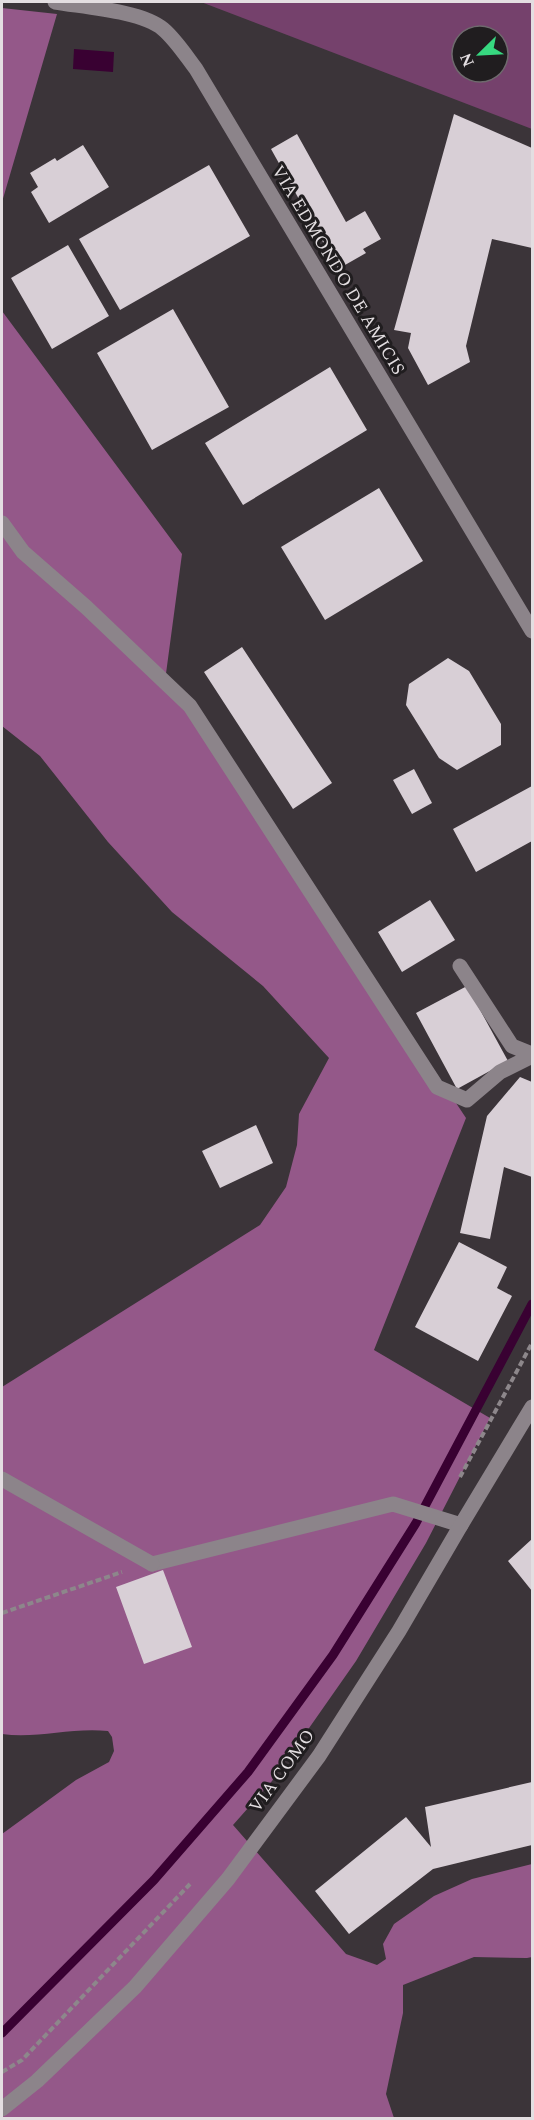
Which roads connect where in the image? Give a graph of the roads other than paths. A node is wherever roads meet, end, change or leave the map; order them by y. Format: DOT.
graph roads {
  1 [pos="55,2"];
  2 [pos="2,523"];
  3 [pos="532,631"];
  4 [pos="459,966"];
  5 [pos="532,1055"];
  6 [pos="531,1415"];
  7 [pos="2,1479"];
  8 [pos="461,1524"];
  9 [pos="2,2109"];
  1 -- 3 [label="street, VIA EDMONDO DE AMICIS"];
  2 -- 5 [label="street"];
  4 -- 5 [label="street"];
  6 -- 8 [label="street, VIA COMO"];
  7 -- 8 [label="street"];
  8 -- 9 [label="street, VIA COMO"];
}
